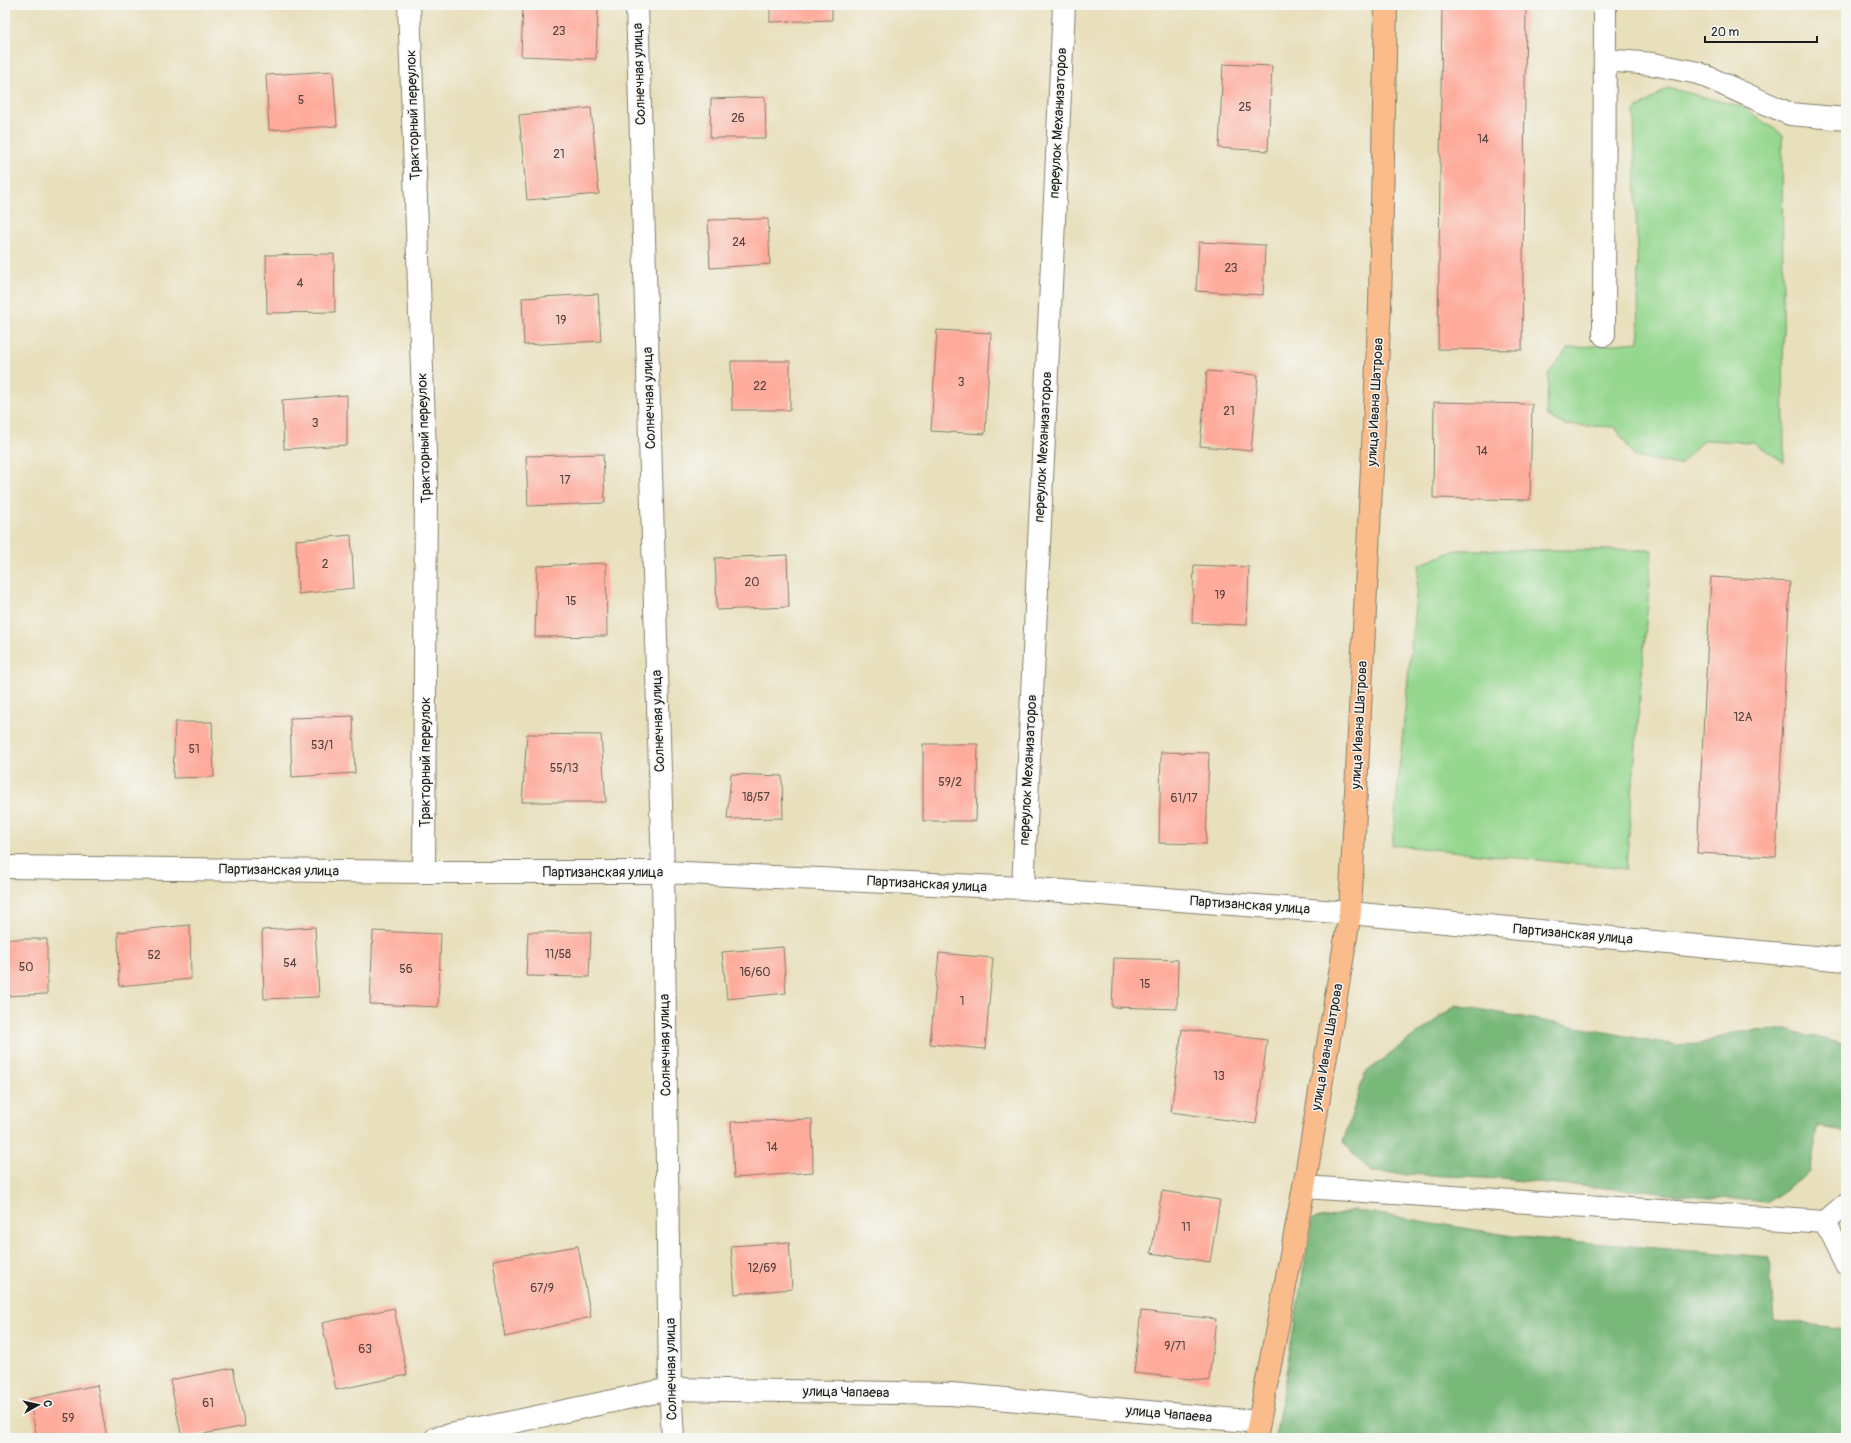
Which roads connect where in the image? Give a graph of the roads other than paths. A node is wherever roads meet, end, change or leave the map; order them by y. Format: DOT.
graph roads {
  1 [pos="409,5"];
  2 [pos="638,5"];
  3 [pos="1064,5"];
  4 [pos="1386,5"];
  5 [pos="1605,5"];
  6 [pos="1605,60"];
  7 [pos="1846,119"];
  8 [pos="1604,335"];
  9 [pos="5,867"];
  10 [pos="424,872"];
  11 [pos="663,872"];
  12 [pos="1023,888"];
  13 [pos="1350,913"];
  14 [pos="1846,960"];
  15 [pos="1304,1187"];
  16 [pos="1846,1204"];
  17 [pos="1825,1222"];
  18 [pos="1846,1264"];
  19 [pos="670,1388"];
  20 [pos="1258,1430"];
  21 [pos="436,1438"];
  22 [pos="673,1438"];
  1 -- 10 [label="street, Тракторный переулок"];
  2 -- 11 [label="street, Солнечная улица"];
  3 -- 12 [label="street, переулок Механизаторов"];
  4 -- 13 [label="main road, улица Ивана Шатрова"];
  5 -- 6 [label="street"];
  6 -- 7 [label="street"];
  6 -- 8 [label="street"];
  9 -- 10 [label="street, Партизанская улица"];
  10 -- 11 [label="street, Партизанская улица"];
  11 -- 12 [label="street, Партизанская улица"];
  11 -- 19 [label="street, Солнечная улица"];
  12 -- 13 [label="street, Партизанская улица"];
  13 -- 14 [label="street, Партизанская улица"];
  13 -- 15 [label="main road, улица Ивана Шатрова"];
  15 -- 17 [label="street"];
  15 -- 20 [label="main road, улица Ивана Шатрова"];
  16 -- 17 [label="street"];
  17 -- 18 [label="street"];
  19 -- 20 [label="street, улица Чапаева"];
  19 -- 21 [label="street, улица Чапаева"];
  19 -- 22 [label="street, Солнечная улица"];
}
